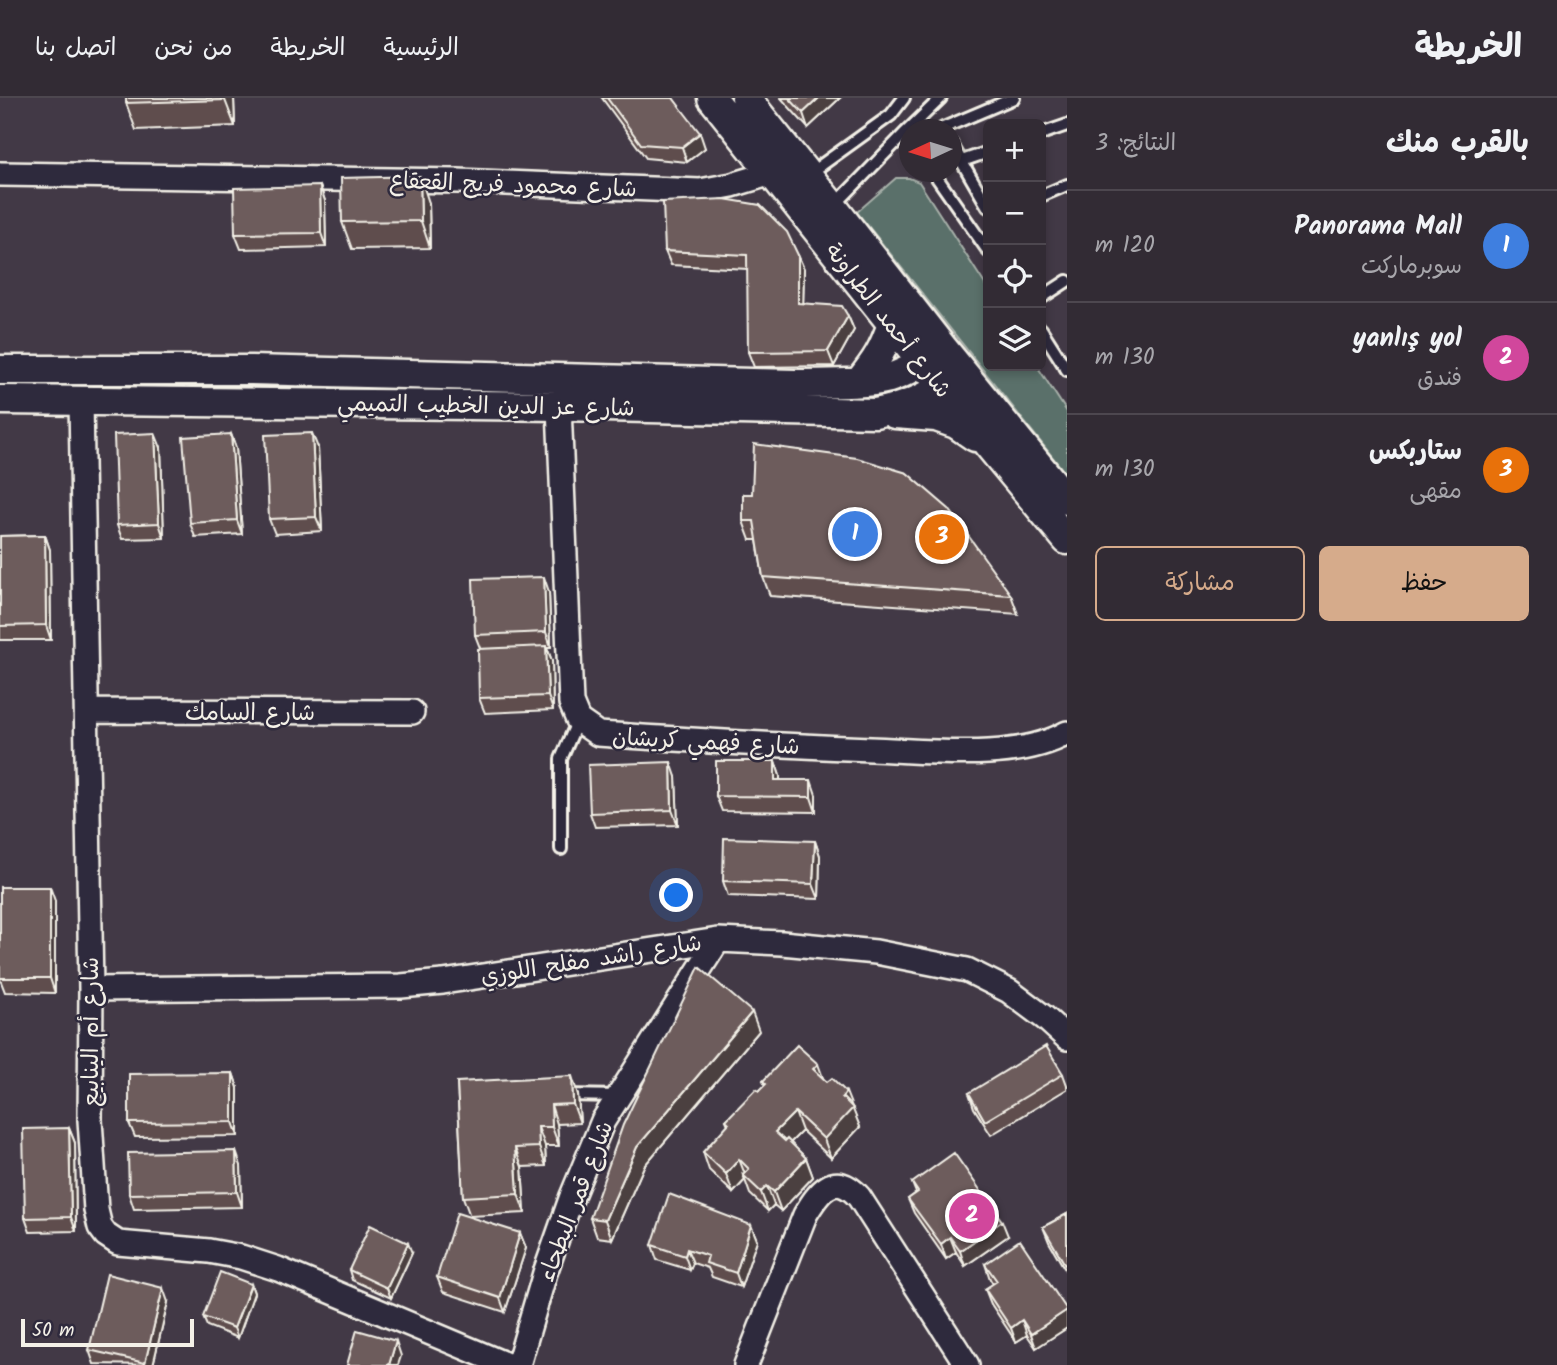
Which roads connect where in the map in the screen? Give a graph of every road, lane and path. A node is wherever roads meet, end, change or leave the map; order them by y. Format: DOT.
graph roads {
  1 [pos="712,98"];
  2 [pos="746,98"];
  3 [pos="904,98"];
  4 [pos="941,98"];
  5 [pos="1014,98"];
  6 [pos="929,108"];
  7 [pos="891,115"];
  8 [pos="920,119"];
  9 [pos="936,119"];
  10 [pos="962,121"];
  11 [pos="899,124"];
  12 [pos="1067,125"];
  13 [pos="1046,132"];
  14 [pos="899,144"];
  15 [pos="983,154"];
  16 [pos="962,161"];
  17 [pos="772,173"];
  18 [pos="0,174"];
  19 [pos="808,175"];
  20 [pos="940,182"];
  21 [pos="1067,185"];
  22 [pos="1046,194"];
  23 [pos="983,198"];
  24 [pos="833,207"];
  25 [pos="984,245"];
  26 [pos="1067,281"];
  27 [pos="1046,295"];
  28 [pos="892,324"];
  29 [pos="1046,337"];
  30 [pos="933,355"];
  31 [pos="0,370"];
  32 [pos="1067,370"];
  33 [pos="953,380"];
  34 [pos="859,382"];
  35 [pos="0,400"];
  36 [pos="81,400"];
  37 [pos="559,406"];
  38 [pos="875,413"];
  39 [pos="990,447"];
  40 [pos="1067,500"];
  41 [pos="1067,540"];
  42 [pos="87,711"];
  43 [pos="412,712"];
  44 [pos="578,720"];
  45 [pos="1067,733"];
  46 [pos="561,849"];
  47 [pos="718,940"];
  48 [pos="91,989"];
  49 [pos="1067,1038"];
  50 [pos="552,1095"];
  51 [pos="619,1096"];
  52 [pos="507,1365"];
  53 [pos="517,1365"];
  54 [pos="746,1365"];
  55 [pos="967,1365"];
  1 -- 17 [label="street, شارع أحمد الطراونة"];
  2 -- 19 [label="street, شارع أحمد الطراونة"];
  3 -- 7 [label="lane"];
  4 -- 6 [label="lane"];
  5 -- 10 [label="lane"];
  6 -- 8 [label="lane"];
  6 -- 9 [label="lane"];
  7 -- 11 [label="lane"];
  7 -- 19 [label="lane"];
  12 -- 13 [label="lane"];
  14 -- 24 [label="lane"];
  15 -- 16 [label="lane"];
  16 -- 23 [label="lane"];
  17 -- 18 [label="street, شارع محمود فريج القعقاع"];
  17 -- 28 [label="street, شارع أحمد الطراونة"];
  19 -- 24 [label="street, شارع أحمد الطراونة"];
  20 -- 25 [label="lane"];
  21 -- 22 [label="lane"];
  24 -- 30 [label="street, شارع أحمد الطراونة"];
  26 -- 27 [label="lane"];
  28 -- 30 [label="street, شارع أحمد الطراونة"];
  28 -- 34 [label="street"];
  29 -- 32 [label="lane"];
  30 -- 33 [label="street, شارع أحمد الطراونة"];
  30 -- 34 [label="street, شارع عز الدين الخطيب التميمي"];
  31 -- 34 [label="street, شارع عز الدين الخطيب التميمي"];
  33 -- 38 [label="street, شارع عز الدين الخطيب التميمي"];
  33 -- 39 [label="street, شارع أحمد الطراونة"];
  33 -- 40 [label="street, شارع أحمد الطراونة"];
  35 -- 36 [label="street, شارع عز الدين الخطيب التميمي"];
  36 -- 37 [label="street, شارع عز الدين الخطيب التميمي"];
  36 -- 42 [label="street, شارع أم الينابيع"];
  37 -- 38 [label="street, شارع عز الدين الخطيب التميمي"];
  37 -- 44 [label="street"];
  38 -- 39 [label="street"];
  39 -- 41 [label="street, شارع أحمد الطراونة"];
  42 -- 43 [label="street, شارع السامك"];
  42 -- 48 [label="street, شارع أم الينابيع"];
  44 -- 45 [label="street, شارع فهمي كريشان"];
  44 -- 46 [label="lane"];
  47 -- 48 [label="street, شارع راشد مفلح اللوزي"];
  47 -- 49 [label="street, شارع راشد مفلح اللوزي"];
  47 -- 51 [label="street, شارع قمر البطحاء"];
  48 -- 52 [label="street, شارع أم الينابيع"];
  50 -- 51 [label="lane"];
  51 -- 53 [label="street, شارع قمر البطحاء"];
  54 -- 55 [label="street"];
}
